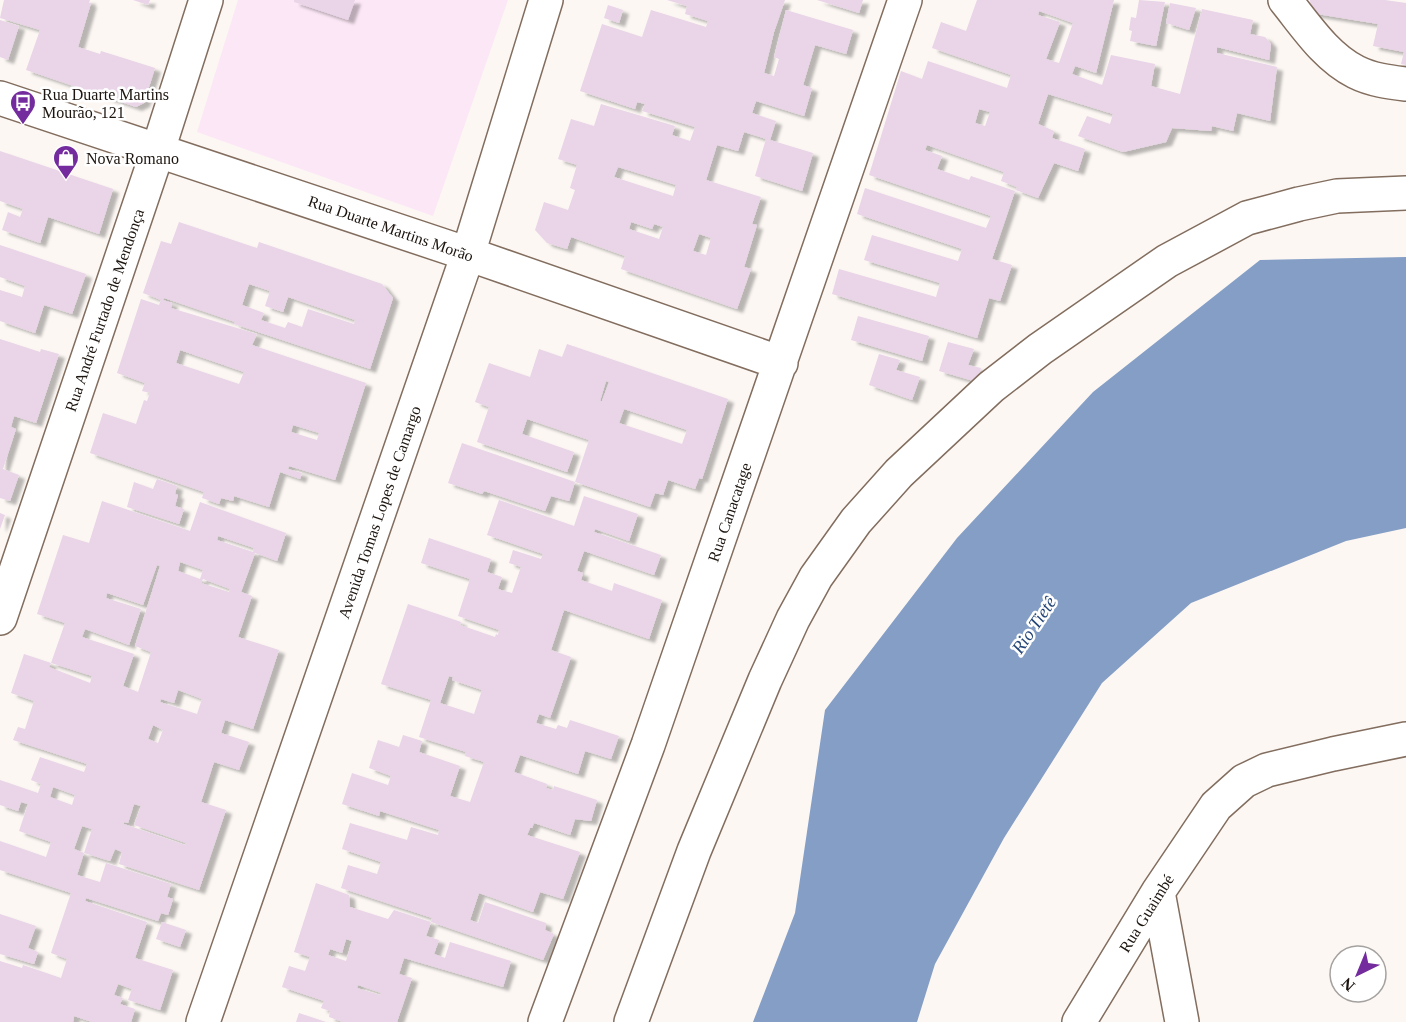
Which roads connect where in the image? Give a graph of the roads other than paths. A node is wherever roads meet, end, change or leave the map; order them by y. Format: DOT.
graph roads {
  1 [pos="206,0"];
  2 [pos="546,0"];
  3 [pos="905,0"];
  4 [pos="1285,0"];
  5 [pos="1406,84"];
  6 [pos="0,98"];
  7 [pos="158,150"];
  8 [pos="1406,193"];
  9 [pos="468,254"];
  10 [pos="781,363"];
  11 [pos="0,618"];
  12 [pos="1406,739"];
  13 [pos="1158,892"];
  14 [pos="203,1022"];
  15 [pos="545,1022"];
  16 [pos="631,1022"];
  17 [pos="1079,1022"];
  18 [pos="1182,1022"];
  1 -- 7 [label="street, Rua André Furtado de Mendonça"];
  2 -- 9 [label="street, Avenida Tomas Lopes de Camargo"];
  3 -- 10 [label="street, Rua Canacatage"];
  4 -- 5 [label="street"];
  6 -- 7 [label="street, Rua Duarte Martins Morão"];
  7 -- 9 [label="street, Rua Duarte Martins Morão"];
  7 -- 11 [label="street, Rua André Furtado de Mendonça"];
  8 -- 16 [label="street"];
  9 -- 10 [label="street, Rua Duarte Martins Morão"];
  9 -- 14 [label="street, Avenida Tomas Lopes de Camargo"];
  10 -- 15 [label="street, Rua Canacatage"];
  12 -- 13 [label="street, Rua Guaimbé"];
  13 -- 17 [label="street, Rua Guaimbé"];
  13 -- 18 [label="street"];
}
